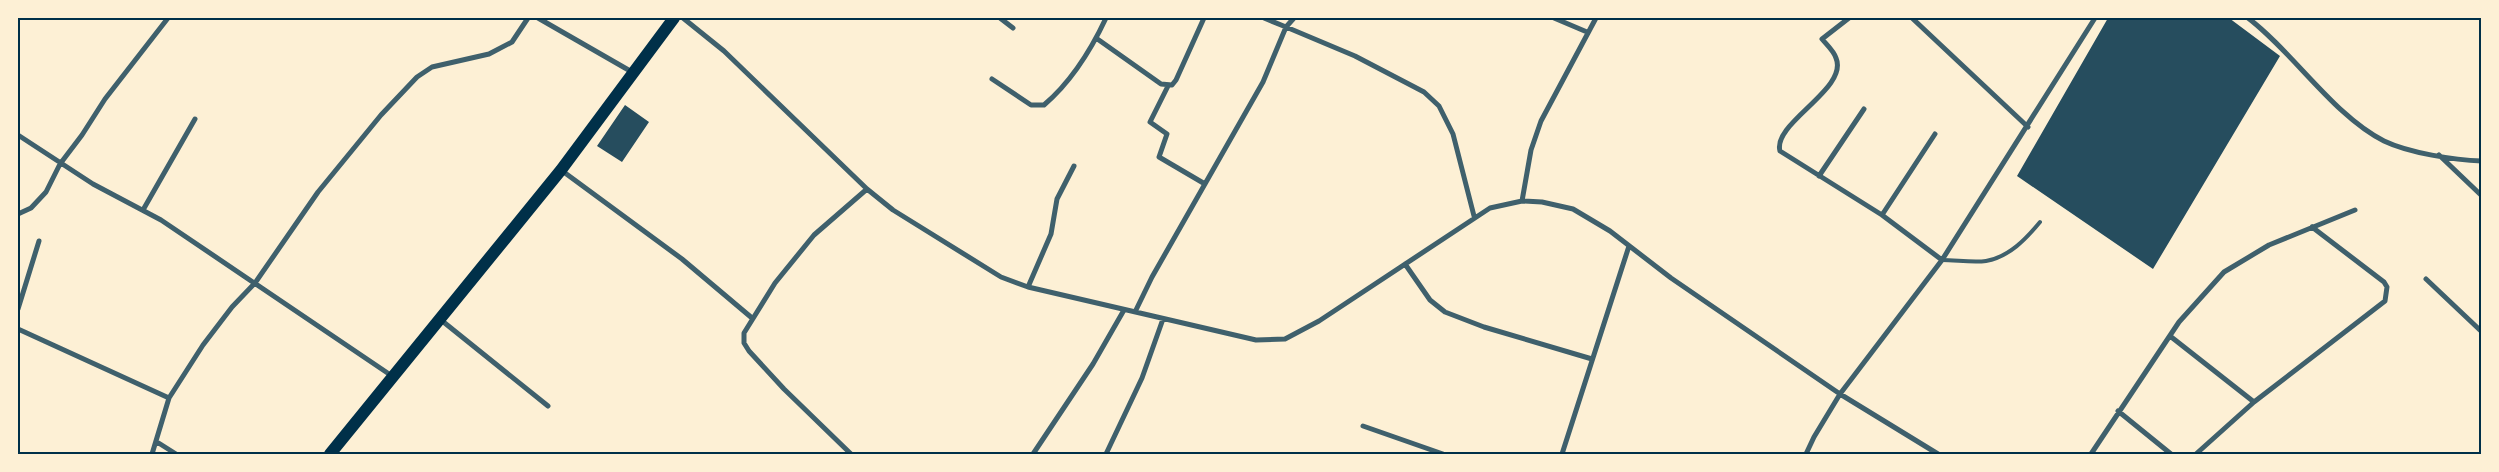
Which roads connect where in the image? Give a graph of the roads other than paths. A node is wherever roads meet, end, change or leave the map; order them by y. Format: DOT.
graph roads {
  1 [pos="168,18"];
  2 [pos="528,18"];
  3 [pos="538,18"];
  4 [pos="674,18"];
  5 [pos="683,18"];
  6 [pos="1000,18"];
  7 [pos="1106,18"];
  8 [pos="1204,18"];
  9 [pos="1264,18"];
  10 [pos="1294,18"];
  11 [pos="1554,18"];
  12 [pos="1596,18"];
  13 [pos="1849,18"];
  14 [pos="1912,18"];
  15 [pos="2095,18"];
  16 [pos="2248,18"];
  17 [pos="1286,27"];
  18 [pos="1013,28"];
  19 [pos="1587,32"];
  20 [pos="1096,38"];
  21 [pos="632,72"];
  22 [pos="992,79"];
  23 [pos="1168,86"];
  24 [pos="1864,109"];
  25 [pos="194,119"];
  26 [pos="2028,127"];
  27 [pos="1935,134"];
  28 [pos="18,135"];
  29 [pos="2439,155"];
  30 [pos="2482,161"];
  31 [pos="60,164"];
  32 [pos="1074,166"];
  33 [pos="561,170"];
  34 [pos="1819,176"];
  35 [pos="1204,184"];
  36 [pos="867,190"];
  37 [pos="2482,196"];
  38 [pos="1522,201"];
  39 [pos="143,210"];
  40 [pos="2355,210"];
  41 [pos="18,214"];
  42 [pos="1882,215"];
  43 [pos="1474,216"];
  44 [pos="2040,222"];
  45 [pos="2312,227"];
  46 [pos="39,241"];
  47 [pos="1630,246"];
  48 [pos="1942,260"];
  49 [pos="1405,264"];
  50 [pos="2426,278"];
  51 [pos="255,283"];
  52 [pos="1028,287"];
  53 [pos="18,309"];
  54 [pos="1124,310"];
  55 [pos="1135,312"];
  56 [pos="752,318"];
  57 [pos="1163,319"];
  58 [pos="441,320"];
  59 [pos="18,330"];
  60 [pos="2482,332"];
  61 [pos="2170,336"];
  62 [pos="1592,359"];
  63 [pos="394,377"];
  64 [pos="1840,394"];
  65 [pos="169,398"];
  66 [pos="2254,402"];
  67 [pos="548,406"];
  68 [pos="2118,411"];
  69 [pos="1363,426"];
  70 [pos="157,442"];
  71 [pos="152,454"];
  72 [pos="176,454"];
  73 [pos="330,454"];
  74 [pos="851,454"];
  75 [pos="1033,454"];
  76 [pos="1106,454"];
  77 [pos="1443,454"];
  78 [pos="1562,454"];
  79 [pos="1806,454"];
  80 [pos="1938,454"];
  81 [pos="2091,454"];
  82 [pos="2170,454"];
  83 [pos="2196,454"];
  1 -- 31 [label="street"];
  2 -- 51 [label="street"];
  3 -- 21 [label="street"];
  4 -- 21 [label="main road"];
  5 -- 36 [label="street"];
  6 -- 18 [label="street"];
  7 -- 20 [label="street"];
  8 -- 23 [label="street"];
  9 -- 17 [label="street"];
  10 -- 17 [label="street"];
  11 -- 19 [label="street"];
  12 -- 19 [label="street"];
  13 -- 34 [label="street"];
  14 -- 26 [label="street"];
  15 -- 26 [label="street"];
  16 -- 29 [label="street"];
  17 -- 35 [label="street"];
  17 -- 43 [label="street"];
  19 -- 38 [label="street"];
  20 -- 22 [label="street"];
  20 -- 23 [label="street"];
  21 -- 33 [label="main road"];
  23 -- 35 [label="street"];
  24 -- 34 [label="street"];
  25 -- 39 [label="street"];
  26 -- 48 [label="street"];
  27 -- 42 [label="street"];
  28 -- 31 [label="street"];
  29 -- 30 [label="street"];
  29 -- 37 [label="street"];
  31 -- 39 [label="street"];
  31 -- 41 [label="street"];
  32 -- 52 [label="street"];
  33 -- 56 [label="street"];
  33 -- 58 [label="main road"];
  34 -- 42 [label="street"];
  35 -- 55 [label="street"];
  36 -- 52 [label="street"];
  36 -- 56 [label="street"];
  38 -- 43 [label="street"];
  38 -- 47 [label="street"];
  39 -- 51 [label="street"];
  40 -- 45 [label="street"];
  42 -- 48 [label="street"];
  43 -- 49 [label="street"];
  44 -- 48 [label="lane"];
  45 -- 61 [label="street"];
  45 -- 66 [label="street"];
  46 -- 53 [label="street"];
  47 -- 62 [label="street"];
  47 -- 64 [label="street"];
  48 -- 64 [label="street"];
  49 -- 57 [label="street"];
  49 -- 62 [label="street"];
  50 -- 60 [label="street"];
  51 -- 63 [label="street"];
  51 -- 65 [label="street"];
  52 -- 54 [label="street"];
  54 -- 55 [label="street"];
  54 -- 75 [label="street"];
  55 -- 57 [label="street"];
  56 -- 74 [label="street"];
  57 -- 76 [label="street"];
  58 -- 63 [label="main road"];
  58 -- 67 [label="street"];
  59 -- 65 [label="street"];
  61 -- 66 [label="street"];
  61 -- 68 [label="street"];
  62 -- 78 [label="street"];
  63 -- 73 [label="main road"];
  64 -- 79 [label="street"];
  64 -- 80 [label="street"];
  65 -- 70 [label="street"];
  66 -- 83 [label="street"];
  68 -- 81 [label="street"];
  68 -- 82 [label="street"];
  69 -- 77 [label="street"];
  70 -- 71 [label="street"];
  70 -- 72 [label="street"];
}
